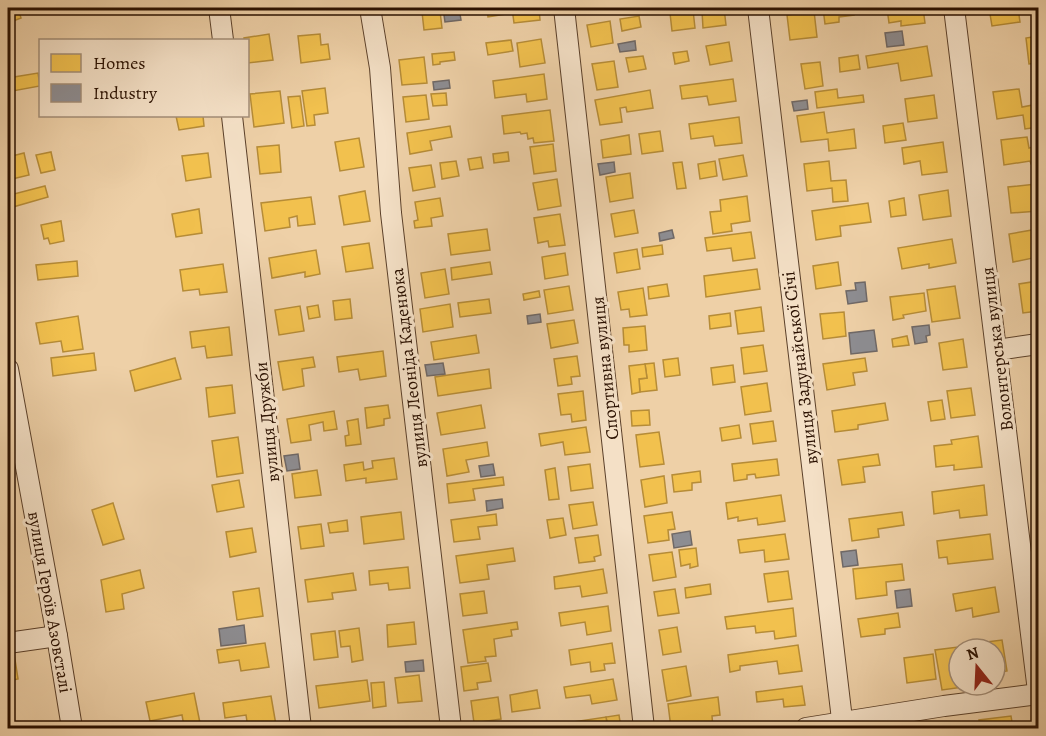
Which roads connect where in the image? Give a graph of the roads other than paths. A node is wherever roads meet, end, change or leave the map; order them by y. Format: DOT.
graph roads {
  1 [pos="219,8"];
  2 [pos="370,8"];
  3 [pos="564,8"];
  4 [pos="758,8"];
  5 [pos="954,8"];
  6 [pos="223,39"];
  7 [pos="232,117"];
  8 [pos="1038,344"];
  9 [pos="997,350"];
  10 [pos="8,369"];
  11 [pos="57,636"];
  12 [pos="8,642"];
  13 [pos="1038,693"];
  14 [pos="843,726"];
  15 [pos="72,729"];
  16 [pos="301,729"];
  17 [pos="451,729"];
  18 [pos="644,729"];
  19 [pos="806,729"];
  1 -- 6 [label="street"];
  2 -- 17 [label="street, вулиця Леоніда Каденюка"];
  3 -- 18 [label="street, Спортивна вулиця"];
  4 -- 14 [label="street, вулиця Задунайської Січі"];
  5 -- 9 [label="street, Волонтерська вулиця"];
  7 -- 16 [label="street, вулиця Дружби"];
  8 -- 9 [label="street"];
  9 -- 13 [label="street, Волонтерська вулиця"];
  10 -- 11 [label="street, вулиця Героїв Азовсталі"];
  11 -- 12 [label="street"];
  11 -- 15 [label="street, вулиця Героїв Азовсталі"];
  13 -- 14 [label="street"];
  14 -- 19 [label="street"];
}
